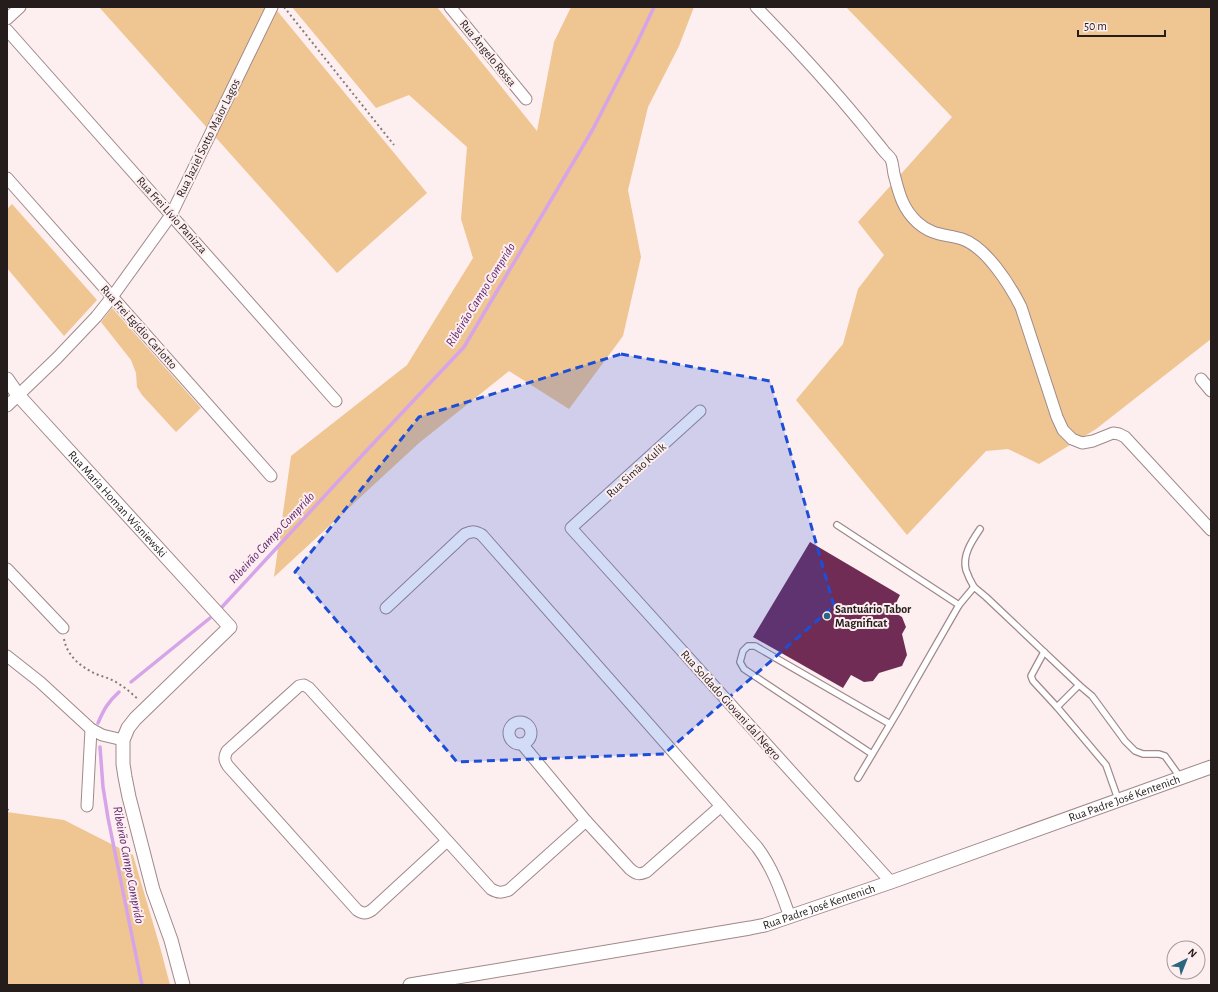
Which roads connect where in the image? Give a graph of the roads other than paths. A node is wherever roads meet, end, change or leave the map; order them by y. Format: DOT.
graph roads {
  1 [pos="20,7"];
  2 [pos="272,7"];
  3 [pos="450,7"];
  4 [pos="756,7"];
  5 [pos="7,19"];
  6 [pos="7,30"];
  7 [pos="526,99"];
  8 [pos="7,178"];
  9 [pos="171,215"];
  10 [pos="112,297"];
  11 [pos="7,379"];
  12 [pos="1201,379"];
  13 [pos="1211,391"];
  14 [pos="18,395"];
  15 [pos="336,401"];
  16 [pos="7,406"];
  17 [pos="700,411"];
  18 [pos="271,476"];
  19 [pos="837,525"];
  20 [pos="571,528"];
  21 [pos="980,530"];
  22 [pos="1211,530"];
  23 [pos="7,569"];
  24 [pos="974,587"];
  25 [pos="958,605"];
  26 [pos="386,608"];
  27 [pos="63,628"];
  28 [pos="1044,652"];
  29 [pos="7,656"];
  30 [pos="1079,685"];
  31 [pos="1057,707"];
  32 [pos="890,724"];
  33 [pos="91,730"];
  34 [pos="123,740"];
  35 [pos="522,744"];
  36 [pos="872,754"];
  37 [pos="1211,766"];
  38 [pos="858,778"];
  39 [pos="1180,778"];
  40 [pos="1118,799"];
  41 [pos="87,806"];
  42 [pos="721,806"];
  43 [pos="586,821"];
  44 [pos="447,841"];
  45 [pos="891,882"];
  46 [pos="790,916"];
  47 [pos="183,985"];
  48 [pos="410,985"];
  1 -- 5 [label="street"];
  2 -- 9 [label="street, Rua Jaziel Sotto Maior Lagos"];
  3 -- 7 [label="street, Rua Ângelo Rossa"];
  4 -- 22 [label="street"];
  6 -- 9 [label="street, Rua Frei Lívio Panizza"];
  8 -- 10 [label="street, Rua Frei Egídio Carlotto"];
  9 -- 10 [label="street, Rua Jaziel Sotto Maior Lagos"];
  9 -- 15 [label="street, Rua Frei Lívio Panizza"];
  10 -- 14 [label="street, Rua Jaziel Sotto Maior Lagos"];
  10 -- 18 [label="street, Rua Frei Egídio Carlotto"];
  11 -- 14 [label="street, Rua Maria Homan Wisniewski"];
  12 -- 13 [label="street"];
  14 -- 16 [label="street, Rua Jaziel Sotto Maior Lagos"];
  14 -- 34 [label="street, Rua Maria Homan Wisniewski"];
  17 -- 20 [label="street, Rua Simão Kulik"];
  19 -- 25 [label="lane"];
  20 -- 45 [label="street, Rua Soldado Giovani dal Negro"];
  21 -- 24 [label="lane"];
  23 -- 27 [label="street"];
  24 -- 25 [label="lane"];
  24 -- 28 [label="lane"];
  25 -- 32 [label="lane"];
  26 -- 42 [label="street"];
  28 -- 30 [label="lane"];
  28 -- 31 [label="lane"];
  29 -- 33 [label="street"];
  30 -- 31 [label="lane"];
  30 -- 39 [label="lane"];
  31 -- 40 [label="lane"];
  32 -- 36 [label="lane"];
  32 -- 36 [label="lane"];
  33 -- 34 [label="street"];
  33 -- 41 [label="street"];
  34 -- 47 [label="street"];
  35 -- 43 [label="street"];
  36 -- 38 [label="lane"];
  37 -- 39 [label="street, Rua Padre José Kentenich"];
  39 -- 40 [label="street, Rua Padre José Kentenich"];
  40 -- 45 [label="street, Rua Padre José Kentenich"];
  42 -- 43 [label="street"];
  42 -- 46 [label="street"];
  43 -- 44 [label="street"];
  44 -- 44 [label="street"];
  45 -- 46 [label="street, Rua Padre José Kentenich"];
  46 -- 48 [label="street, Rua Padre José Kentenich"];
}
